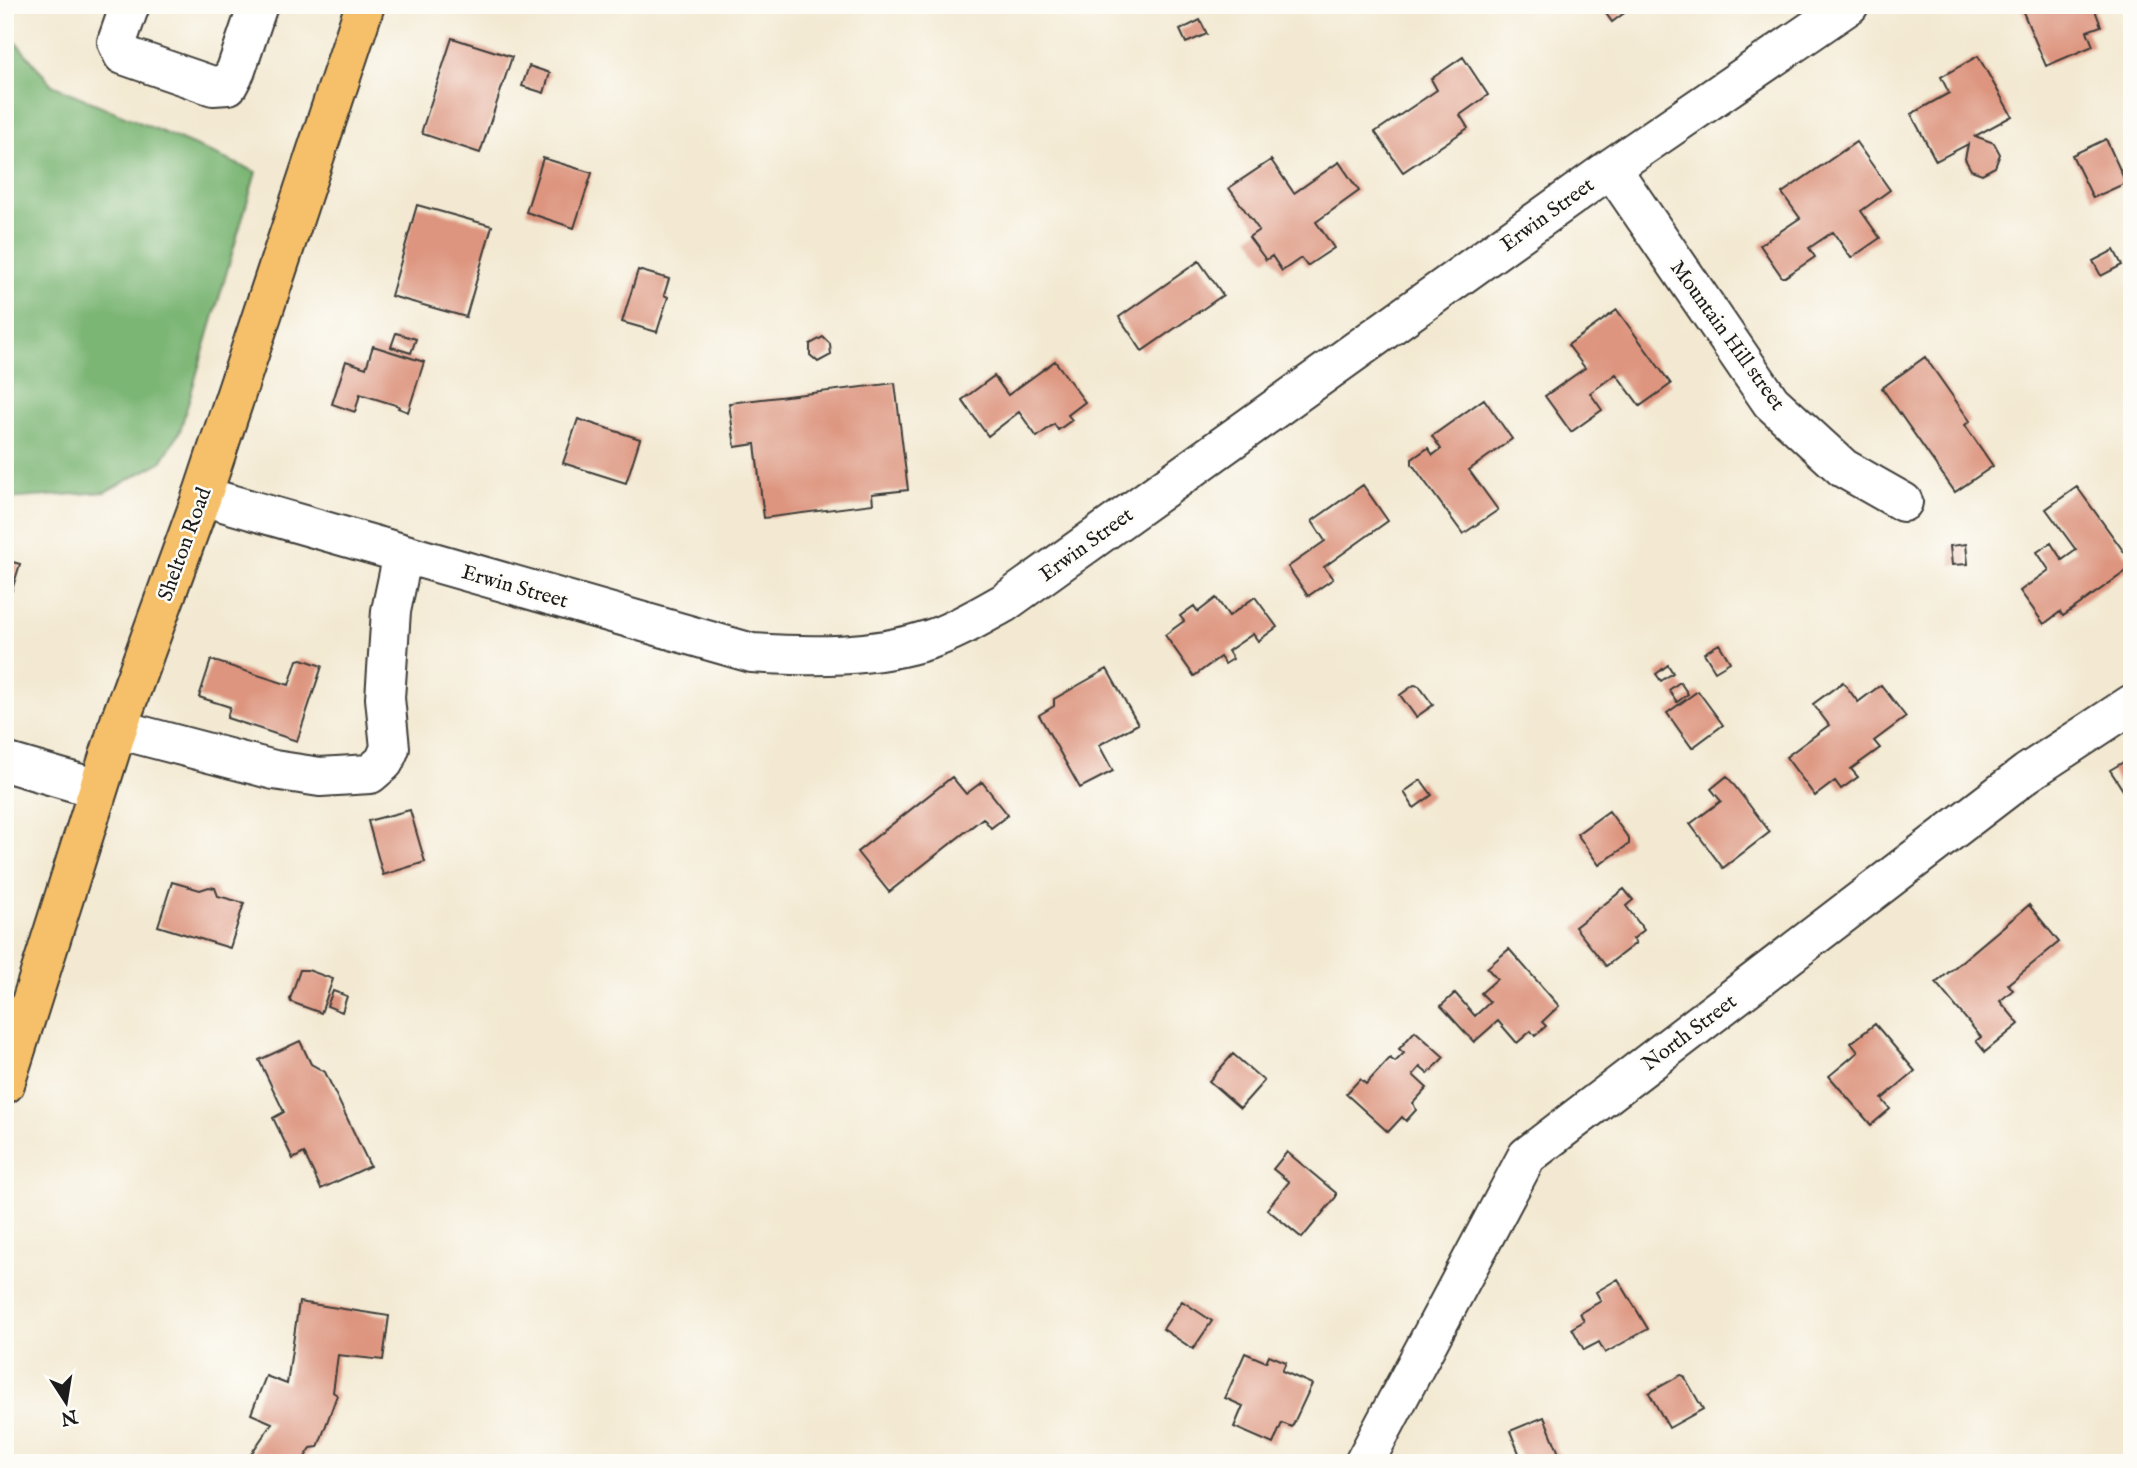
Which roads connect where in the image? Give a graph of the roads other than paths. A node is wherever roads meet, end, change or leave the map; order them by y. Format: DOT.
graph roads {
  1 [pos="130,5"];
  2 [pos="258,5"];
  3 [pos="365,5"];
  4 [pos="1850,5"];
  5 [pos="1611,168"];
  6 [pos="202,496"];
  7 [pos="1903,502"];
  8 [pos="404,554"];
  9 [pos="2132,704"];
  10 [pos="117,729"];
  11 [pos="5,762"];
  12 [pos="98,789"];
  13 [pos="5,1084"];
  14 [pos="1364,1463"];
  1 -- 2 [label="street"];
  3 -- 6 [label="main road, Shelton Road"];
  4 -- 5 [label="street, Erwin Street"];
  5 -- 7 [label="street, Mountain Hill street"];
  5 -- 8 [label="street, Erwin Street"];
  6 -- 8 [label="street, Erwin Street"];
  6 -- 10 [label="main road, Shelton Road"];
  8 -- 10 [label="street"];
  9 -- 14 [label="street, North Street"];
  10 -- 12 [label="main road, Shelton Road"];
  11 -- 12 [label="street"];
  12 -- 13 [label="main road, Shelton Road"];
}
